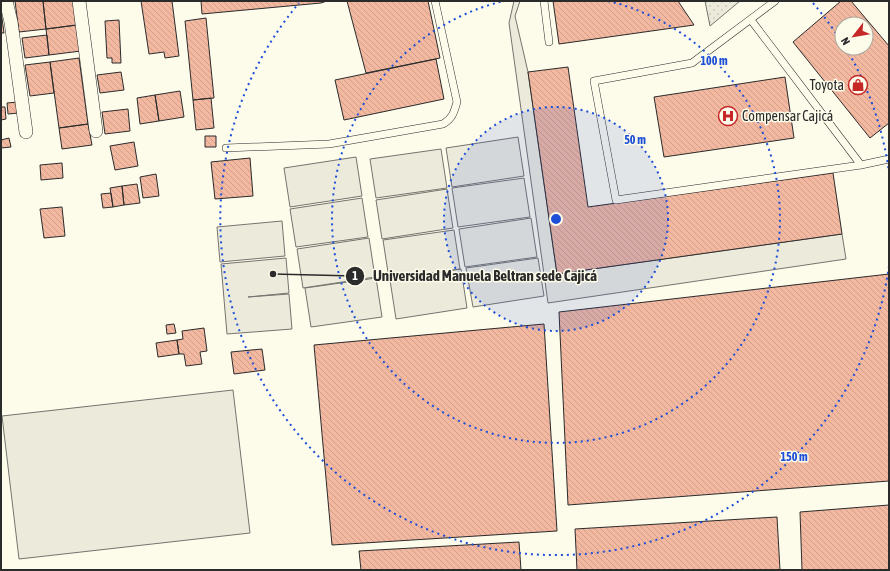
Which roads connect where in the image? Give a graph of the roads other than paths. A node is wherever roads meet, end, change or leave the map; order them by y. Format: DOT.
graph roads {
  1 [pos="6,1"];
  2 [pos="79,1"];
  3 [pos="435,1"];
  4 [pos="544,1"];
  5 [pos="775,1"];
  6 [pos="766,3"];
  7 [pos="751,20"];
  8 [pos="549,42"];
  9 [pos="96,131"];
  10 [pos="26,132"];
  11 [pos="226,148"];
  12 [pos="889,159"];
  13 [pos="861,165"];
  1 -- 10 [label="street"];
  2 -- 9 [label="street"];
  3 -- 11 [label="lane"];
  4 -- 8 [label="lane"];
  5 -- 6 [label="lane"];
  6 -- 7 [label="lane"];
  7 -- 13 [label="lane"];
  7 -- 13 [label="lane"];
  12 -- 13 [label="lane"];
}
